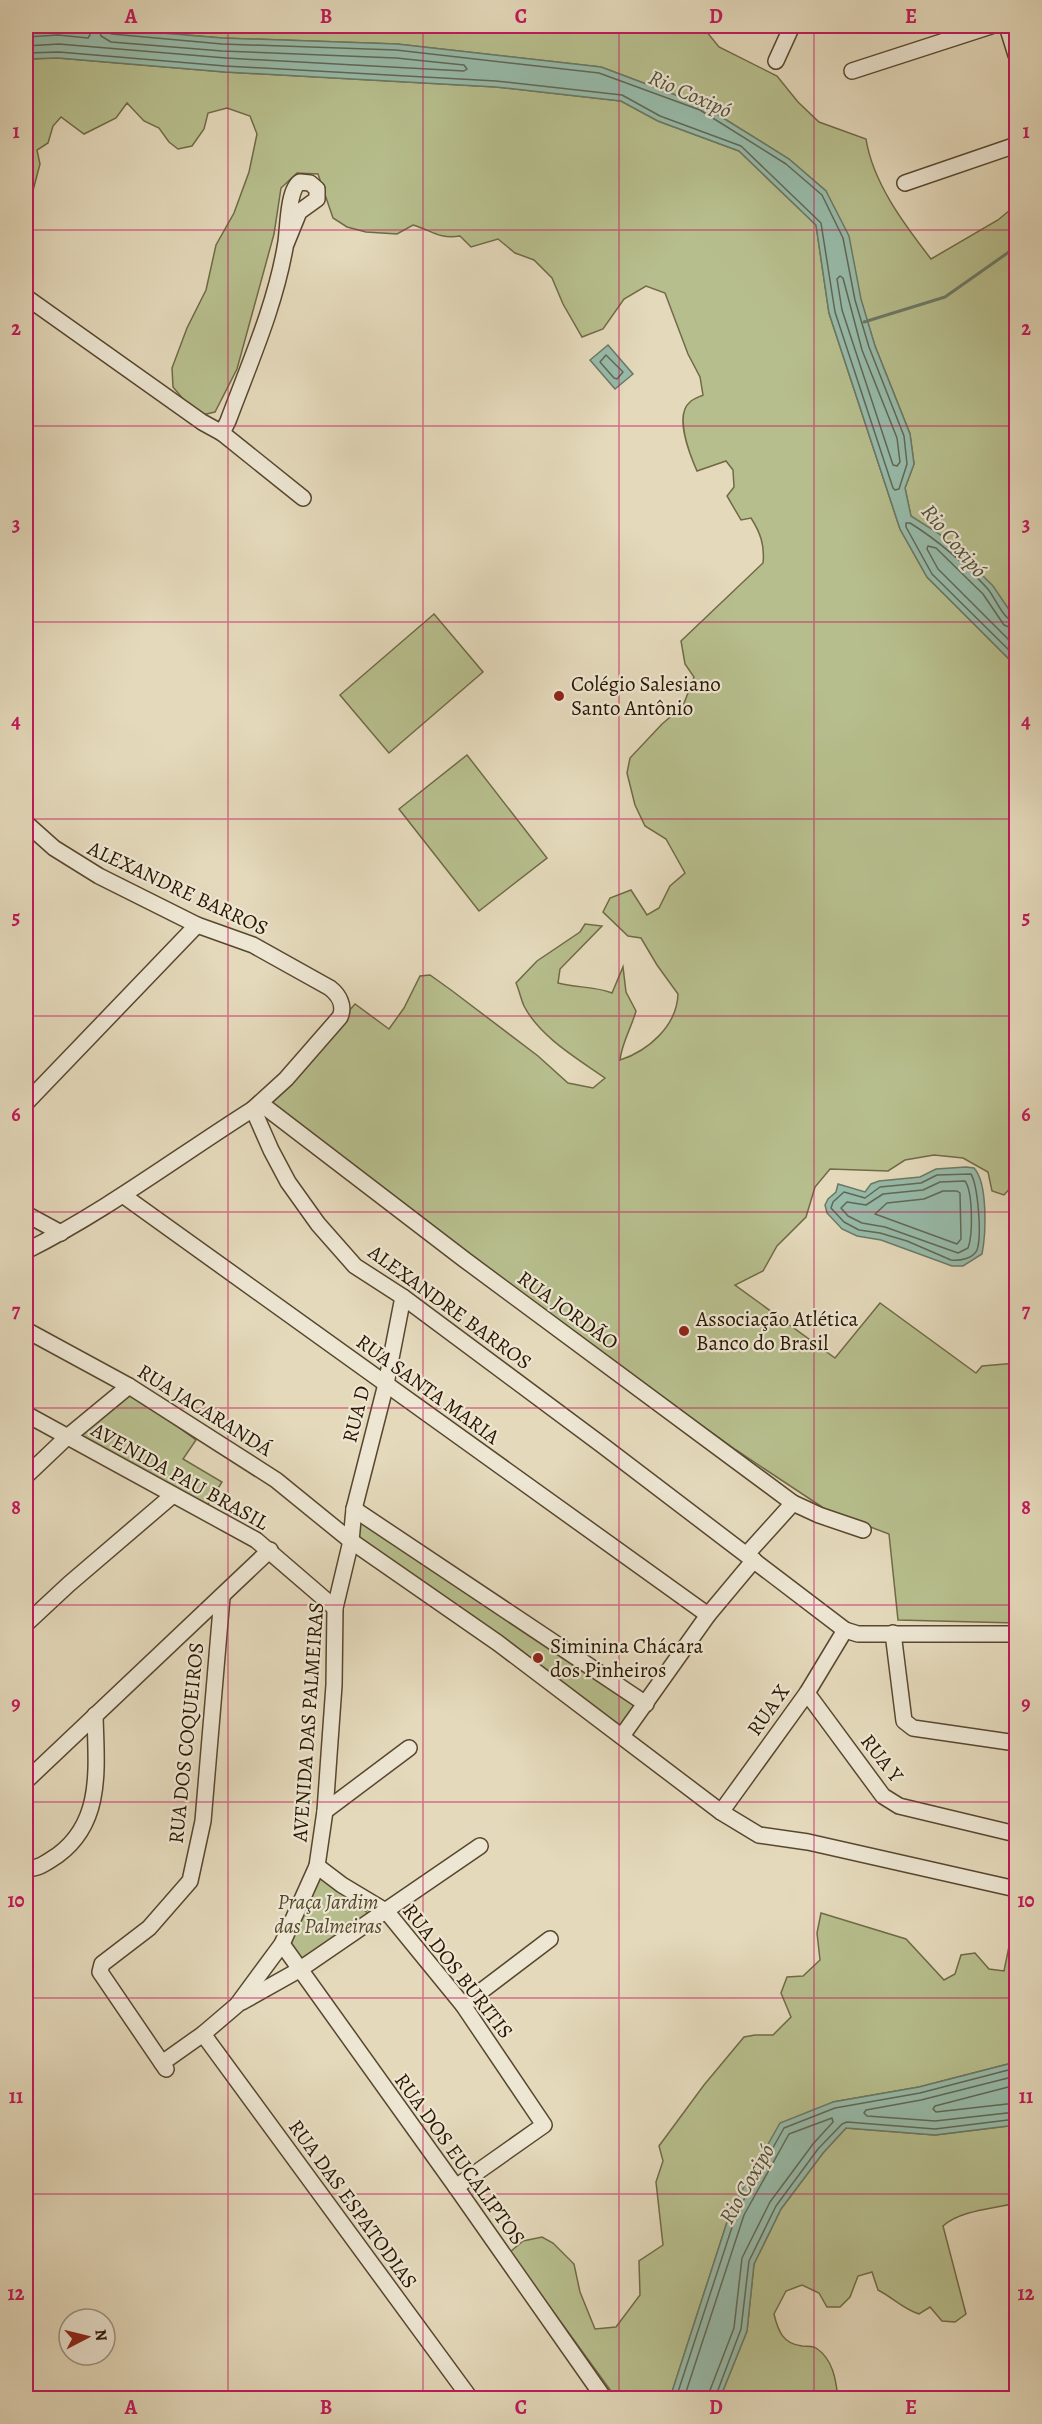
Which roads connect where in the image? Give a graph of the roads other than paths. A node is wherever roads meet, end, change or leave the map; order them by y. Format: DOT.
graph roads {
  1 [pos="792,26"];
  2 [pos="990,26"];
  3 [pos="1007,26"];
  4 [pos="1017,55"];
  5 [pos="776,61"];
  6 [pos="852,70"];
  7 [pos="1017,146"];
  8 [pos="905,183"];
  9 [pos="286,244"];
  10 [pos="26,297"];
  11 [pos="222,433"];
  12 [pos="303,498"];
  13 [pos="26,824"];
  14 [pos="197,925"];
  15 [pos="26,1103"];
  16 [pos="257,1106"];
  17 [pos="124,1196"];
  18 [pos="26,1214"];
  19 [pos="61,1233"];
  20 [pos="26,1251"];
  21 [pos="403,1297"];
  22 [pos="26,1330"];
  23 [pos="386,1384"];
  24 [pos="129,1386"];
  25 [pos="26,1414"];
  26 [pos="66,1438"];
  27 [pos="26,1476"];
  28 [pos="173,1495"];
  29 [pos="794,1503"];
  30 [pos="354,1509"];
  31 [pos="863,1530"];
  32 [pos="351,1541"];
  33 [pos="270,1550"];
  34 [pos="751,1557"];
  35 [pos="222,1597"];
  36 [pos="335,1608"];
  37 [pos="708,1615"];
  38 [pos="26,1624"];
  39 [pos="845,1630"];
  40 [pos="893,1633"];
  41 [pos="1017,1634"];
  42 [pos="807,1693"];
  43 [pos="646,1704"];
  44 [pos="95,1715"];
  45 [pos="622,1736"];
  46 [pos="1017,1743"];
  47 [pos="409,1748"];
  48 [pos="26,1781"];
  49 [pos="325,1811"];
  50 [pos="721,1812"];
  51 [pos="1017,1834"];
  52 [pos="480,1846"];
  53 [pos="317,1866"];
  54 [pos="26,1869"];
  55 [pos="1017,1889"];
  56 [pos="387,1912"];
  57 [pos="550,1940"];
  58 [pos="282,1944"];
  59 [pos="299,1970"];
  60 [pos="237,2006"];
  61 [pos="464,2006"];
  62 [pos="203,2034"];
  63 [pos="164,2066"];
  64 [pos="456,2187"];
  65 [pos="470,2398"];
  66 [pos="604,2398"];
  1 -- 5 [label="street"];
  2 -- 6 [label="street"];
  3 -- 4 [label="street"];
  7 -- 8 [label="street"];
  9 -- 11 [label="street"];
  10 -- 11 [label="street"];
  11 -- 12 [label="street"];
  13 -- 14 [label="street, ALEXANDRE BARROS"];
  14 -- 15 [label="street"];
  14 -- 16 [label="street, ALEXANDRE BARROS"];
  16 -- 17 [label="street"];
  16 -- 21 [label="street, ALEXANDRE BARROS"];
  16 -- 29 [label="street, RUA JORDÃO"];
  17 -- 19 [label="street"];
  17 -- 23 [label="street, RUA SANTA MARIA"];
  18 -- 19 [label="street"];
  19 -- 20 [label="street"];
  21 -- 23 [label="street, RUA D"];
  21 -- 34 [label="street, ALEXANDRE BARROS"];
  22 -- 24 [label="street, RUA JACARANDÁ"];
  23 -- 30 [label="street, RUA D"];
  23 -- 37 [label="street, RUA SANTA MARIA"];
  24 -- 26 [label="street"];
  24 -- 32 [label="street, RUA JACARANDÁ"];
  25 -- 26 [label="street, AVENIDA PAU BRASIL"];
  26 -- 27 [label="street"];
  26 -- 28 [label="street, AVENIDA PAU BRASIL"];
  28 -- 33 [label="street, AVENIDA PAU BRASIL"];
  28 -- 38 [label="street"];
  29 -- 31 [label="street, RUA JORDÃO"];
  29 -- 34 [label="street"];
  30 -- 32 [label="street, RUA D"];
  30 -- 43 [label="street"];
  32 -- 36 [label="street, AVENIDA DAS PALMEIRAS"];
  32 -- 45 [label="street, RUA JACARANDÁ"];
  33 -- 35 [label="street"];
  33 -- 36 [label="street, AVENIDA PAU BRASIL"];
  34 -- 37 [label="street"];
  34 -- 39 [label="street, ALEXANDRE BARROS"];
  35 -- 44 [label="street"];
  35 -- 63 [label="street, RUA DOS COQUEIROS"];
  36 -- 49 [label="street, AVENIDA DAS PALMEIRAS"];
  37 -- 43 [label="street"];
  39 -- 40 [label="street"];
  39 -- 42 [label="street, RUA X"];
  40 -- 41 [label="street"];
  40 -- 46 [label="street"];
  42 -- 50 [label="street, RUA X"];
  42 -- 51 [label="street, RUA Y"];
  43 -- 45 [label="street"];
  44 -- 48 [label="street"];
  44 -- 54 [label="street"];
  45 -- 50 [label="street, RUA JACARANDÁ"];
  47 -- 49 [label="street"];
  49 -- 53 [label="street, AVENIDA DAS PALMEIRAS"];
  50 -- 55 [label="street, RUA JACARANDÁ"];
  52 -- 56 [label="street"];
  53 -- 56 [label="street, RUA DOS BURITIS"];
  53 -- 58 [label="street, AVENIDA DAS PALMEIRAS"];
  56 -- 59 [label="street"];
  56 -- 61 [label="street, RUA DOS BURITIS"];
  57 -- 61 [label="street"];
  58 -- 59 [label="street, RUA DOS EUCALIPTOS"];
  58 -- 60 [label="street, AVENIDA DAS PALMEIRAS"];
  59 -- 60 [label="street"];
  59 -- 64 [label="street, RUA DOS EUCALIPTOS"];
  60 -- 62 [label="street, AVENIDA DAS PALMEIRAS"];
  61 -- 64 [label="street, RUA DOS BURITIS"];
  62 -- 63 [label="street, AVENIDA DAS PALMEIRAS"];
  62 -- 65 [label="street, RUA DAS ESPATODIAS"];
  64 -- 66 [label="street, RUA DOS EUCALIPTOS"];
}
